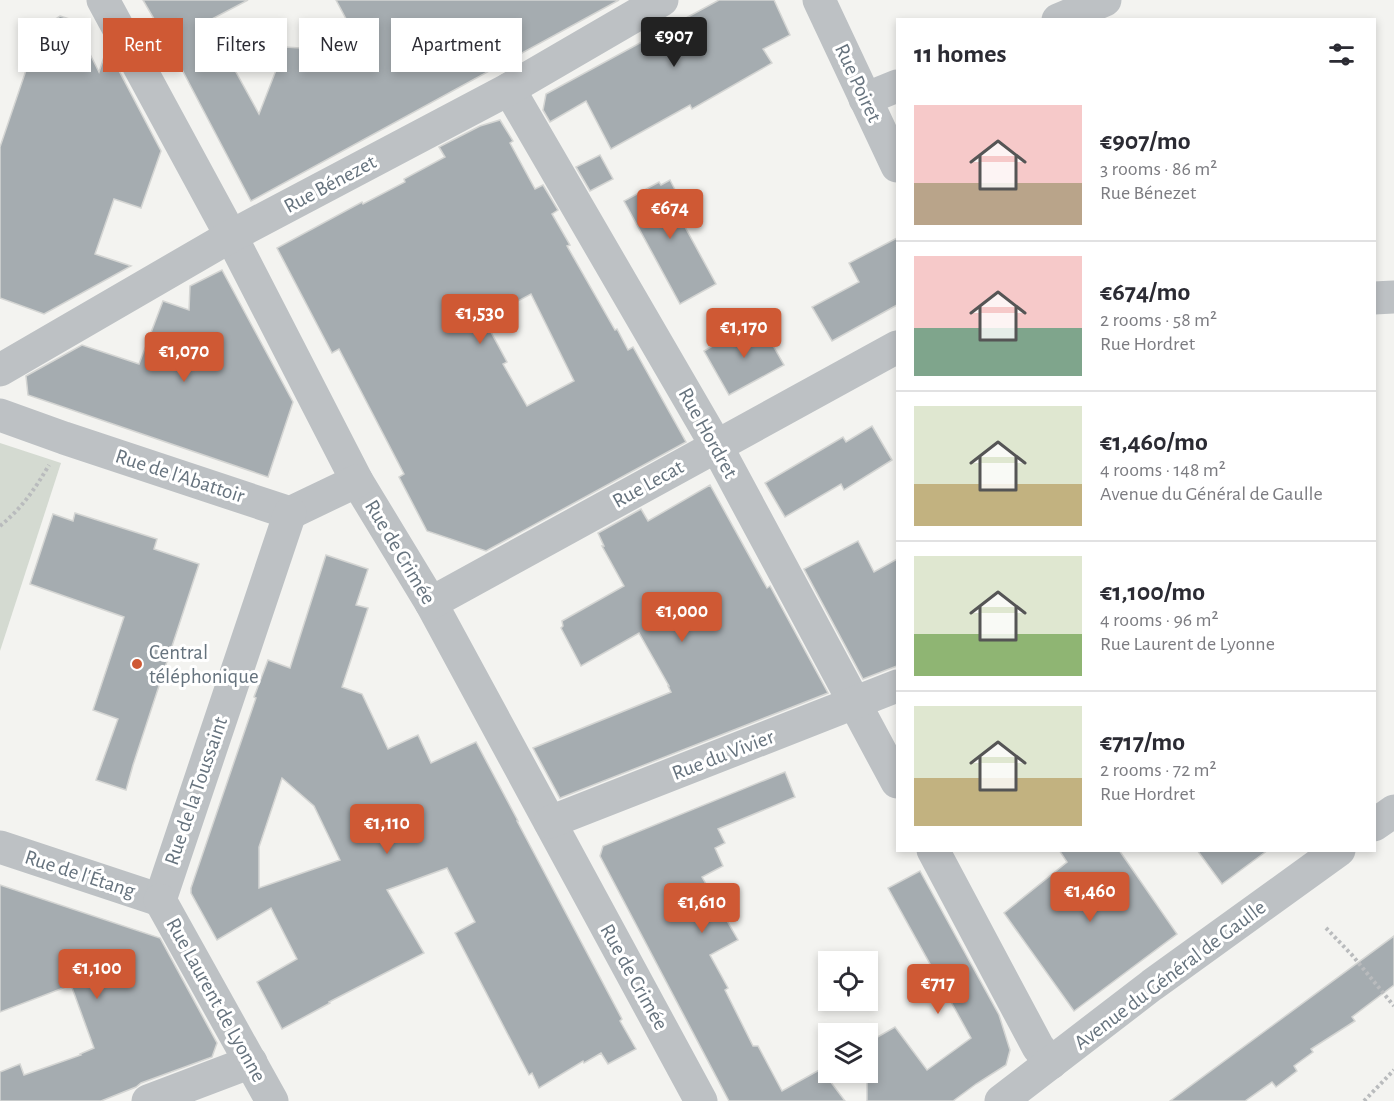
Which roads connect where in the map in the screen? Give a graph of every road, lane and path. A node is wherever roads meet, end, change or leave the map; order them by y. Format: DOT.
graph roads {
  1 [pos="103,0"];
  2 [pos="819,0"];
  3 [pos="1093,2"];
  4 [pos="642,5"];
  5 [pos="1062,18"];
  6 [pos="896,86"];
  7 [pos="509,89"];
  8 [pos="866,99"];
  9 [pos="896,164"];
  10 [pos="231,236"];
  11 [pos="1394,297"];
  12 [pos="1376,298"];
  13 [pos="896,348"];
  14 [pos="0,370"];
  15 [pos="0,415"];
  16 [pos="64,438"];
  17 [pos="717,447"];
  18 [pos="357,481"];
  19 [pos="290,513"];
  20 [pos="0,526"];
  21 [pos="431,603"];
  22 [pos="896,686"];
  23 [pos="855,704"];
  24 [pos="896,780"];
  25 [pos="1394,811"];
  26 [pos="549,822"];
  27 [pos="1376,824"];
  28 [pos="0,848"];
  29 [pos="934,852"];
  30 [pos="1336,852"];
  31 [pos="160,900"];
  32 [pos="1326,928"];
  33 [pos="1394,1006"];
  34 [pos="250,1062"];
  35 [pos="1051,1063"];
  36 [pos="1394,1070"];
  37 [pos="148,1101"];
  38 [pos="272,1101"];
  39 [pos="701,1101"];
  40 [pos="1001,1101"];
  41 [pos="1364,1101"];
  1 -- 10 [label="street, Rue de Crimée"];
  2 -- 8 [label="street, Rue Poiret"];
  3 -- 5 [label="street"];
  4 -- 7 [label="street, Rue Bénezet"];
  6 -- 8 [label="street"];
  7 -- 10 [label="street, Rue Bénezet"];
  7 -- 17 [label="street, Rue Hordret"];
  8 -- 9 [label="street, Rue Poiret"];
  10 -- 14 [label="street, Rue Bénezet"];
  10 -- 18 [label="street, Rue de Crimée"];
  11 -- 12 [label="street"];
  13 -- 17 [label="street, Rue Lecat"];
  15 -- 16 [label="street, Rue de l'Abattoir"];
  16 -- 19 [label="street, Rue de l'Abattoir"];
  16 -- 20 [label="path"];
  17 -- 21 [label="street, Rue Lecat"];
  17 -- 23 [label="street, Rue Hordret"];
  18 -- 19 [label="street"];
  18 -- 21 [label="street, Rue de Crimée"];
  19 -- 31 [label="street, Rue de la Toussaint"];
  21 -- 26 [label="street, Rue de Crimée"];
  22 -- 23 [label="street, Rue du Vivier"];
  23 -- 24 [label="street, Rue Hordret"];
  23 -- 26 [label="street, Rue du Vivier"];
  25 -- 27 [label="street"];
  26 -- 39 [label="street, Rue de Crimée"];
  28 -- 31 [label="street, Rue de l'Étang"];
  29 -- 35 [label="street"];
  30 -- 35 [label="street, Avenue du Général de Gaulle"];
  31 -- 34 [label="street, Rue Laurent de Lyonne"];
  32 -- 33 [label="path"];
  34 -- 37 [label="street"];
  34 -- 38 [label="street, Rue Laurent de Lyonne"];
  35 -- 40 [label="street, Avenue du Général de Gaulle"];
  36 -- 41 [label="path"];
}
